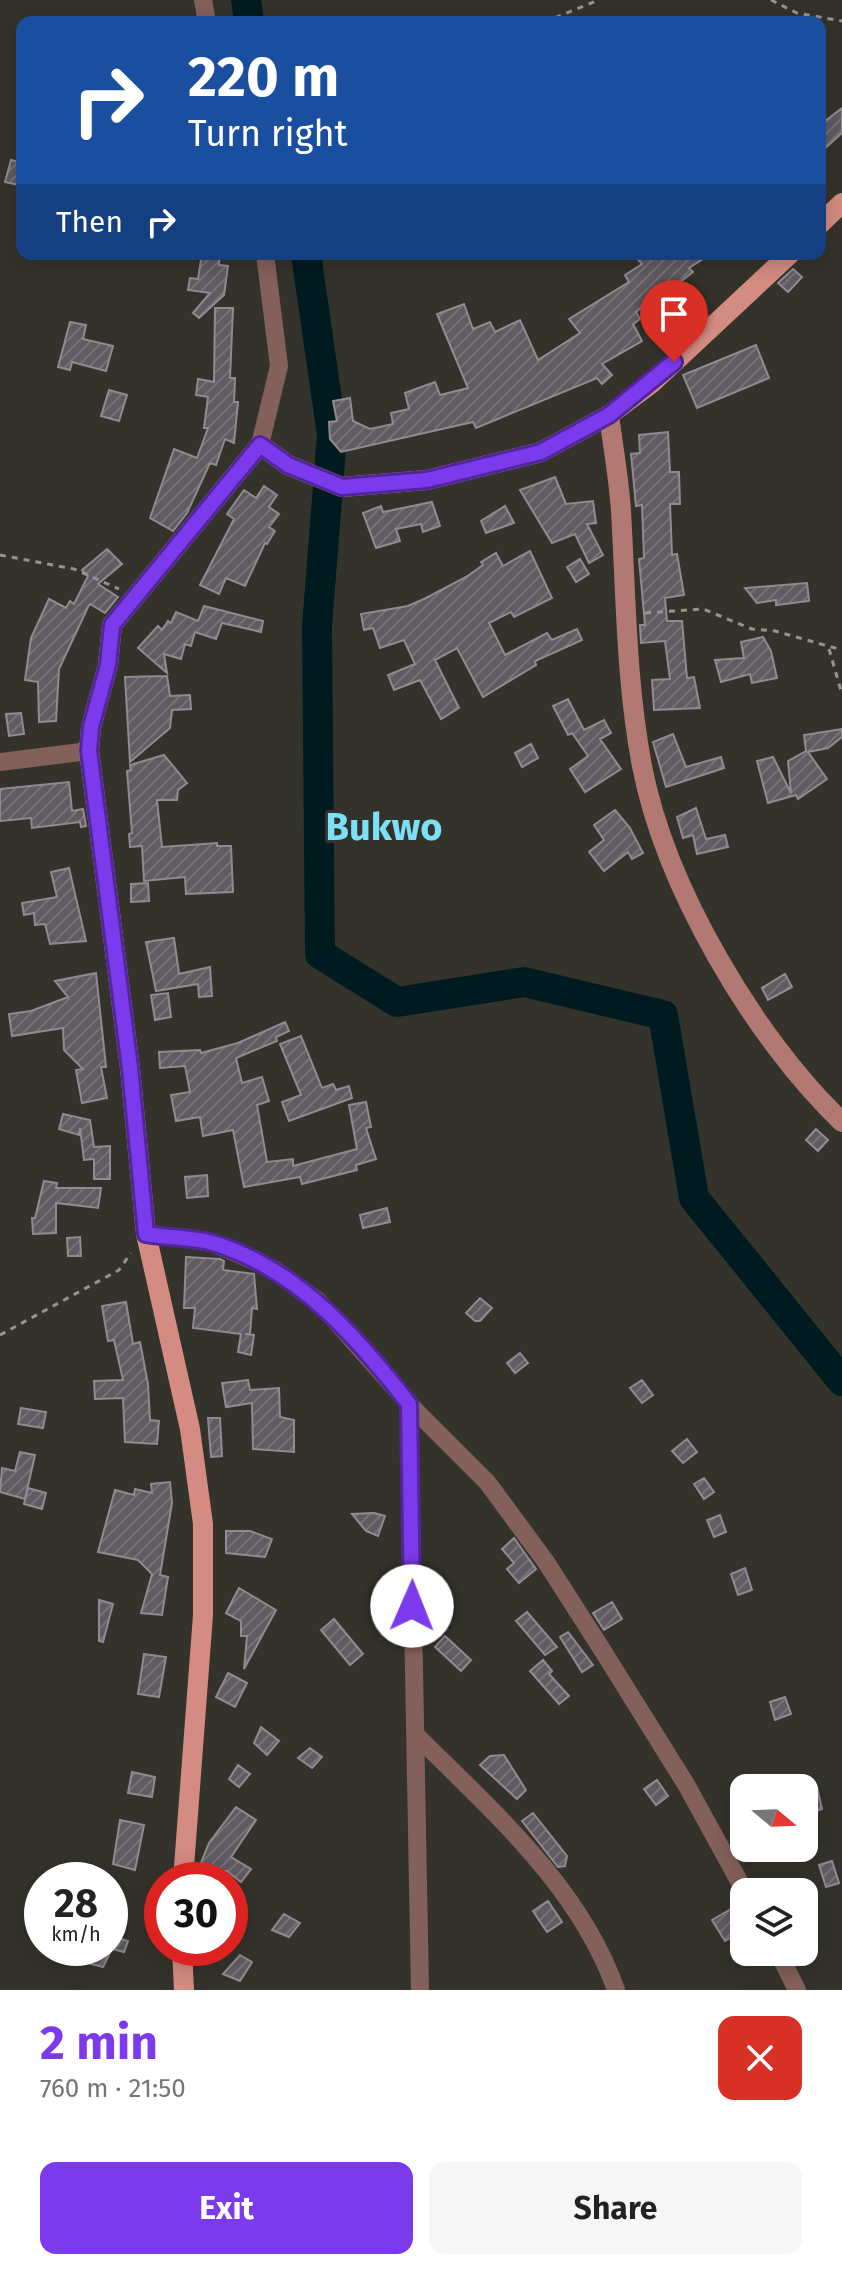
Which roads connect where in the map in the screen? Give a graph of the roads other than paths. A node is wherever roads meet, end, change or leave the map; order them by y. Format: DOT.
graph roads {
  1 [pos="842,203"];
  2 [pos="826,218"];
  3 [pos="266,260"];
  4 [pos="784,260"];
  5 [pos="609,415"];
  6 [pos="260,445"];
  7 [pos="89,751"];
  8 [pos="0,762"];
  9 [pos="842,1122"];
  10 [pos="146,1234"];
  11 [pos="409,1404"];
  12 [pos="417,1736"];
  13 [pos="184,1862"];
  14 [pos="737,1878"];
  15 [pos="183,1966"];
  16 [pos="785,1966"];
  17 [pos="184,1990"];
  18 [pos="420,1990"];
  19 [pos="616,1990"];
  20 [pos="797,1990"];
  1 -- 2 [label="main road"];
  3 -- 6 [label="street"];
  4 -- 5 [label="main road"];
  5 -- 6 [label="main road"];
  5 -- 9 [label="main road"];
  6 -- 7 [label="main road"];
  7 -- 8 [label="street"];
  7 -- 10 [label="main road"];
  10 -- 11 [label="street"];
  10 -- 13 [label="main road"];
  11 -- 12 [label="street"];
  11 -- 14 [label="street"];
  12 -- 18 [label="street"];
  12 -- 19 [label="street"];
  15 -- 17 [label="main road"];
  16 -- 20 [label="street"];
}
